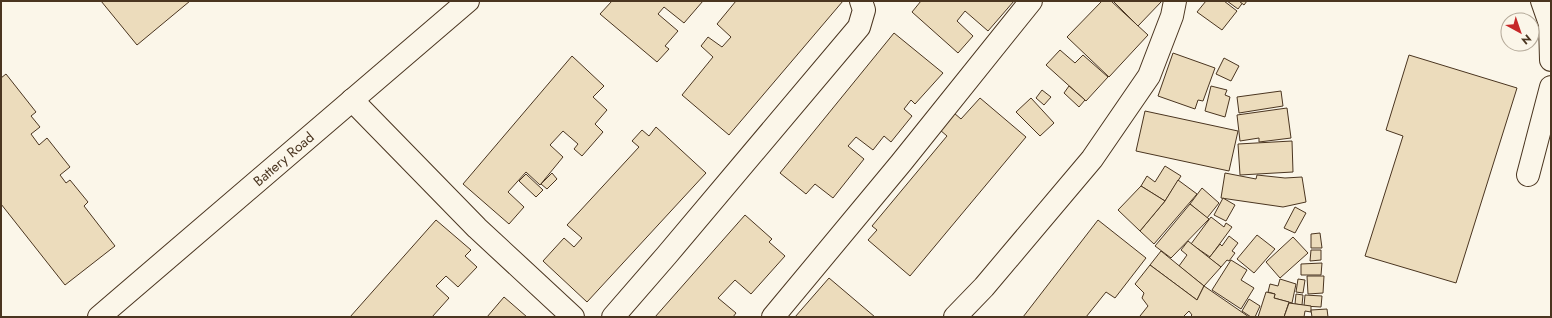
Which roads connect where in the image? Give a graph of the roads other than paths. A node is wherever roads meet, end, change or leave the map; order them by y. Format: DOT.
graph roads {
  1 [pos="468,1"];
  2 [pos="861,1"];
  3 [pos="1031,1"];
  4 [pos="1174,1"];
  5 [pos="1542,1"];
  6 [pos="1551,60"];
  7 [pos="1551,87"];
  8 [pos="352,100"];
  9 [pos="1528,175"];
  10 [pos="99,317"];
  11 [pos="573,317"];
  12 [pos="612,317"];
  13 [pos="773,317"];
  14 [pos="955,317"];
  1 -- 8 [label="street, Battery Road"];
  2 -- 12 [label="street"];
  3 -- 13 [label="street"];
  4 -- 14 [label="street"];
  5 -- 6 [label="street"];
  7 -- 9 [label="street"];
  8 -- 10 [label="street, Battery Road"];
  8 -- 11 [label="street"];
}
